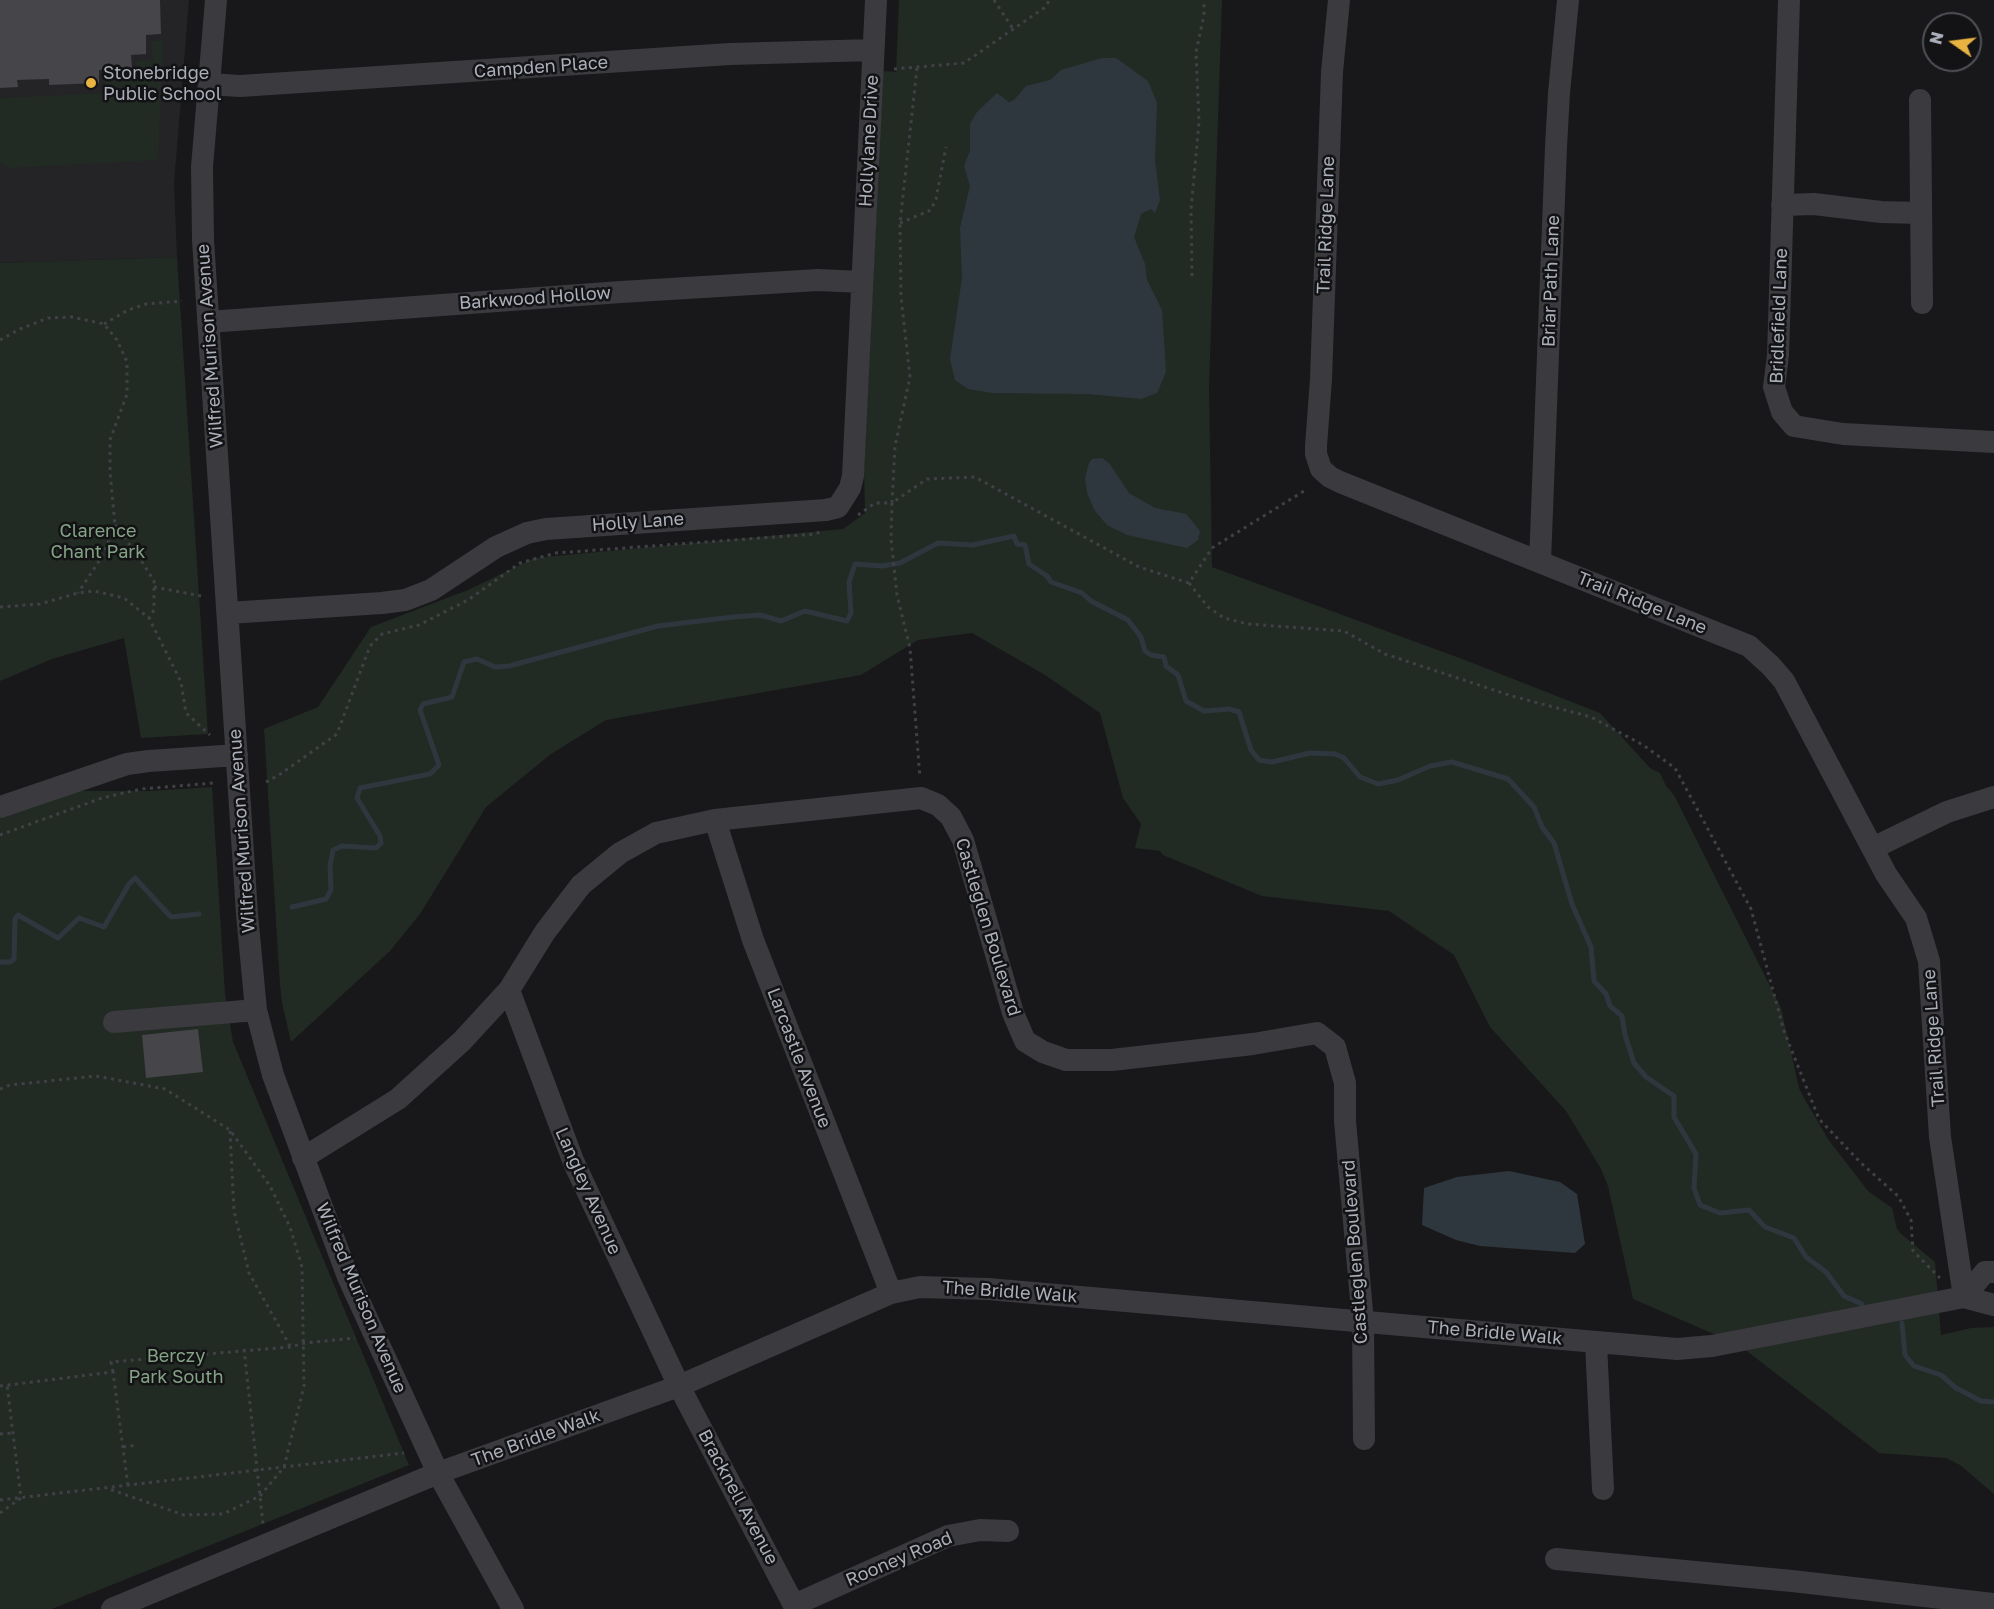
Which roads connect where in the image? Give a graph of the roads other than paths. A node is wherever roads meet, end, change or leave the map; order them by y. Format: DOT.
graph roads {
  1 [pos="216,0"];
  2 [pos="876,0"];
  3 [pos="1339,0"];
  4 [pos="1568,0"];
  5 [pos="1789,0"];
  6 [pos="873,50"];
  7 [pos="209,84"];
  8 [pos="1920,100"];
  9 [pos="1782,205"];
  10 [pos="1921,213"];
  11 [pos="862,282"];
  12 [pos="1922,303"];
  13 [pos="208,322"];
  14 [pos="1994,442"];
  15 [pos="1540,562"];
  16 [pos="228,613"];
  17 [pos="237,755"];
  18 [pos="1994,797"];
  19 [pos="0,807"];
  20 [pos="715,820"];
  21 [pos="1873,848"];
  22 [pos="509,990"];
  23 [pos="256,1010"];
  24 [pos="114,1022"];
  25 [pos="303,1158"];
  26 [pos="1994,1272"];
  27 [pos="891,1293"];
  28 [pos="1962,1298"];
  29 [pos="1994,1305"];
  30 [pos="1363,1322"];
  31 [pos="1596,1342"];
  32 [pos="679,1386"];
  33 [pos="1364,1439"];
  34 [pos="438,1473"];
  35 [pos="1603,1489"];
  36 [pos="1008,1531"];
  37 [pos="1556,1559"];
  38 [pos="1994,1604"];
  39 [pos="795,1607"];
  40 [pos="112,1609"];
  41 [pos="513,1609"];
  1 -- 7 [label="street, Wilfred Murison Avenue"];
  2 -- 6 [label="street, Hollylane Drive"];
  3 -- 15 [label="street, Trail Ridge Lane"];
  4 -- 15 [label="street, Briar Path Lane"];
  5 -- 9 [label="street, Bridlefield Lane"];
  6 -- 7 [label="street, Campden Place"];
  6 -- 11 [label="street, Hollylane Drive"];
  7 -- 13 [label="street, Wilfred Murison Avenue"];
  8 -- 10 [label="street"];
  9 -- 10 [label="street"];
  9 -- 14 [label="street, Bridlefield Lane"];
  10 -- 12 [label="street"];
  11 -- 13 [label="street, Barkwood Hollow"];
  11 -- 16 [label="street, Holly Lane"];
  13 -- 16 [label="street, Wilfred Murison Avenue"];
  15 -- 21 [label="street, Trail Ridge Lane"];
  16 -- 17 [label="street, Wilfred Murison Avenue"];
  17 -- 19 [label="street"];
  17 -- 23 [label="street, Wilfred Murison Avenue"];
  18 -- 21 [label="street"];
  20 -- 22 [label="street"];
  20 -- 27 [label="street, Larcastle Avenue"];
  20 -- 30 [label="street, Castleglen Boulevard"];
  21 -- 28 [label="street, Trail Ridge Lane"];
  22 -- 25 [label="street"];
  22 -- 32 [label="street, Langley Avenue"];
  23 -- 24 [label="street"];
  23 -- 25 [label="street, Wilfred Murison Avenue"];
  25 -- 34 [label="street, Wilfred Murison Avenue"];
  26 -- 28 [label="street"];
  27 -- 30 [label="street, The Bridle Walk"];
  27 -- 32 [label="street, The Bridle Walk"];
  28 -- 29 [label="street, The Bridle Walk"];
  28 -- 31 [label="street, The Bridle Walk"];
  30 -- 31 [label="street, The Bridle Walk"];
  30 -- 33 [label="street, Castleglen Boulevard"];
  31 -- 35 [label="street"];
  32 -- 34 [label="street, The Bridle Walk"];
  32 -- 39 [label="street, Bracknell Avenue"];
  34 -- 40 [label="street, The Bridle Walk"];
  34 -- 41 [label="street, Wilfred Murison Avenue"];
  36 -- 39 [label="street, Rooney Road"];
  37 -- 38 [label="street"];
}
